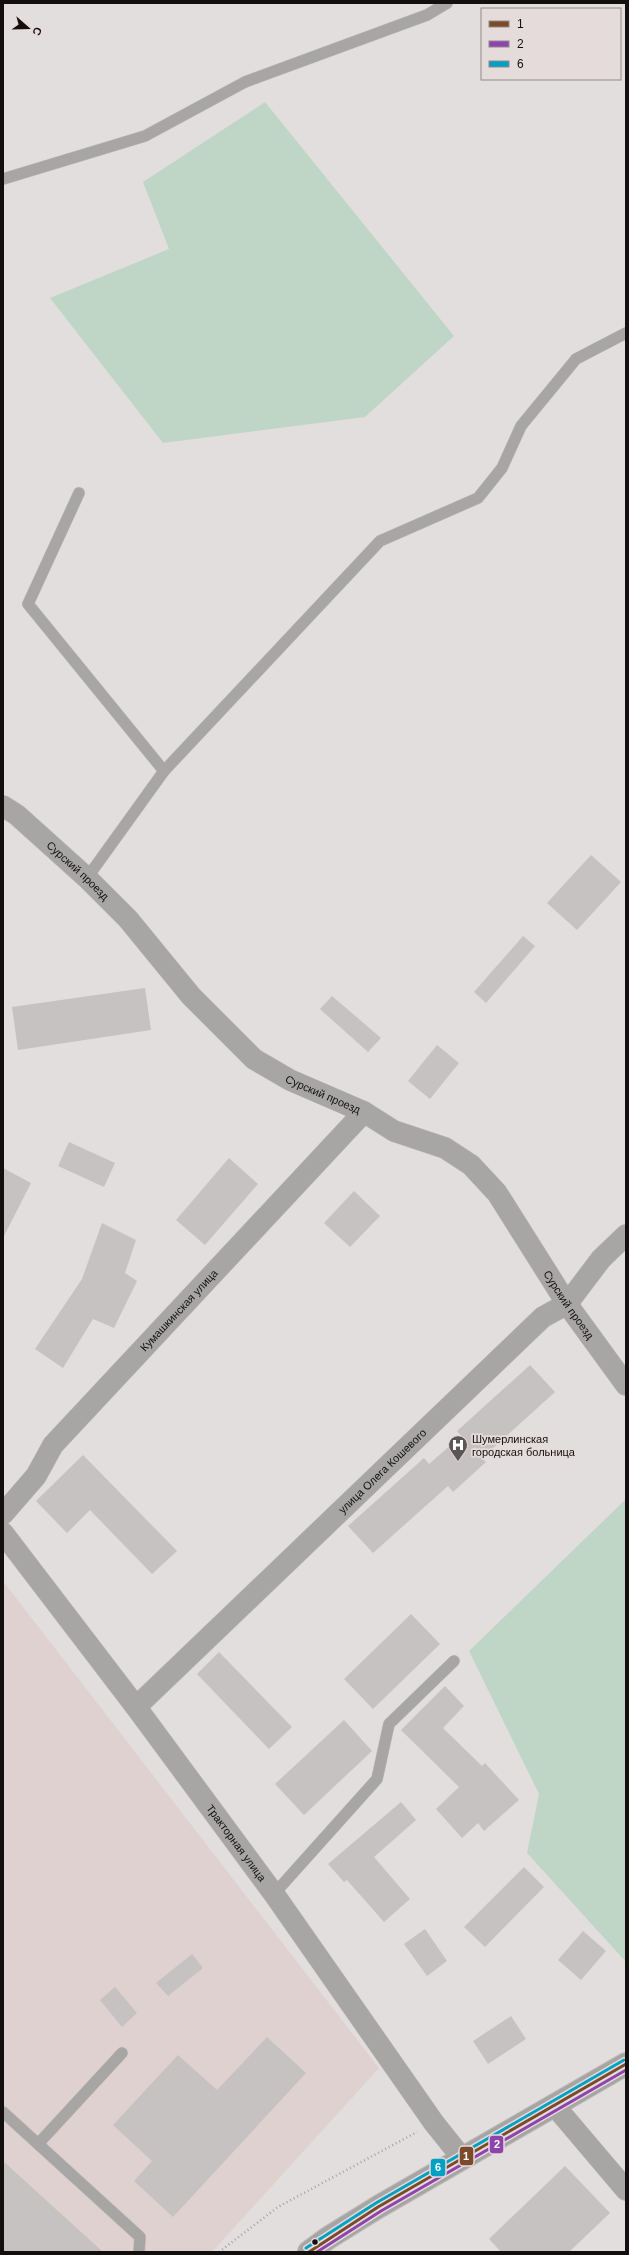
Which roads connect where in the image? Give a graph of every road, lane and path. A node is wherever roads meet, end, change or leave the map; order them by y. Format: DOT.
graph roads {
  1 [pos="447,3"];
  2 [pos="3,178"];
  3 [pos="626,333"];
  4 [pos="79,493"];
  5 [pos="164,771"];
  6 [pos="3,806"];
  7 [pos="87,878"];
  8 [pos="364,1112"];
  9 [pos="626,1235"];
  10 [pos="567,1304"];
  11 [pos="626,1385"];
  12 [pos="3,1514"];
  13 [pos="3,1533"];
  14 [pos="454,1661"];
  15 [pos="136,1707"];
  16 [pos="274,1894"];
  17 [pos="122,2054"];
  18 [pos="626,2064"];
  19 [pos="554,2105"];
  20 [pos="3,2112"];
  21 [pos="434,2123"];
  22 [pos="38,2144"];
  23 [pos="462,2158"];
  24 [pos="626,2190"];
  25 [pos="139,2252"];
  26 [pos="219,2252"];
  27 [pos="309,2252"];
  1 -- 2 [label="lane"];
  3 -- 5 [label="lane"];
  4 -- 5 [label="lane"];
  5 -- 7 [label="lane"];
  6 -- 7 [label="street, Сурский проезд"];
  7 -- 8 [label="street, Сурский проезд"];
  8 -- 10 [label="street, Сурский проезд"];
  8 -- 12 [label="street, Кумашкинская улица"];
  9 -- 10 [label="street, улица Олега Кошевого"];
  10 -- 11 [label="street, Сурский проезд"];
  10 -- 15 [label="street, улица Олега Кошевого"];
  13 -- 15 [label="street, Тракторная улица"];
  14 -- 16 [label="lane"];
  15 -- 16 [label="street, Тракторная улица"];
  16 -- 21 [label="street, Тракторная улица"];
  17 -- 22 [label="lane"];
  18 -- 19 [label="main road"];
  19 -- 23 [label="main road"];
  19 -- 24 [label="street"];
  20 -- 22 [label="lane"];
  21 -- 23 [label="street, Тракторная улица"];
  21 -- 26 [label="path"];
  22 -- 25 [label="lane"];
  23 -- 27 [label="main road"];
}
